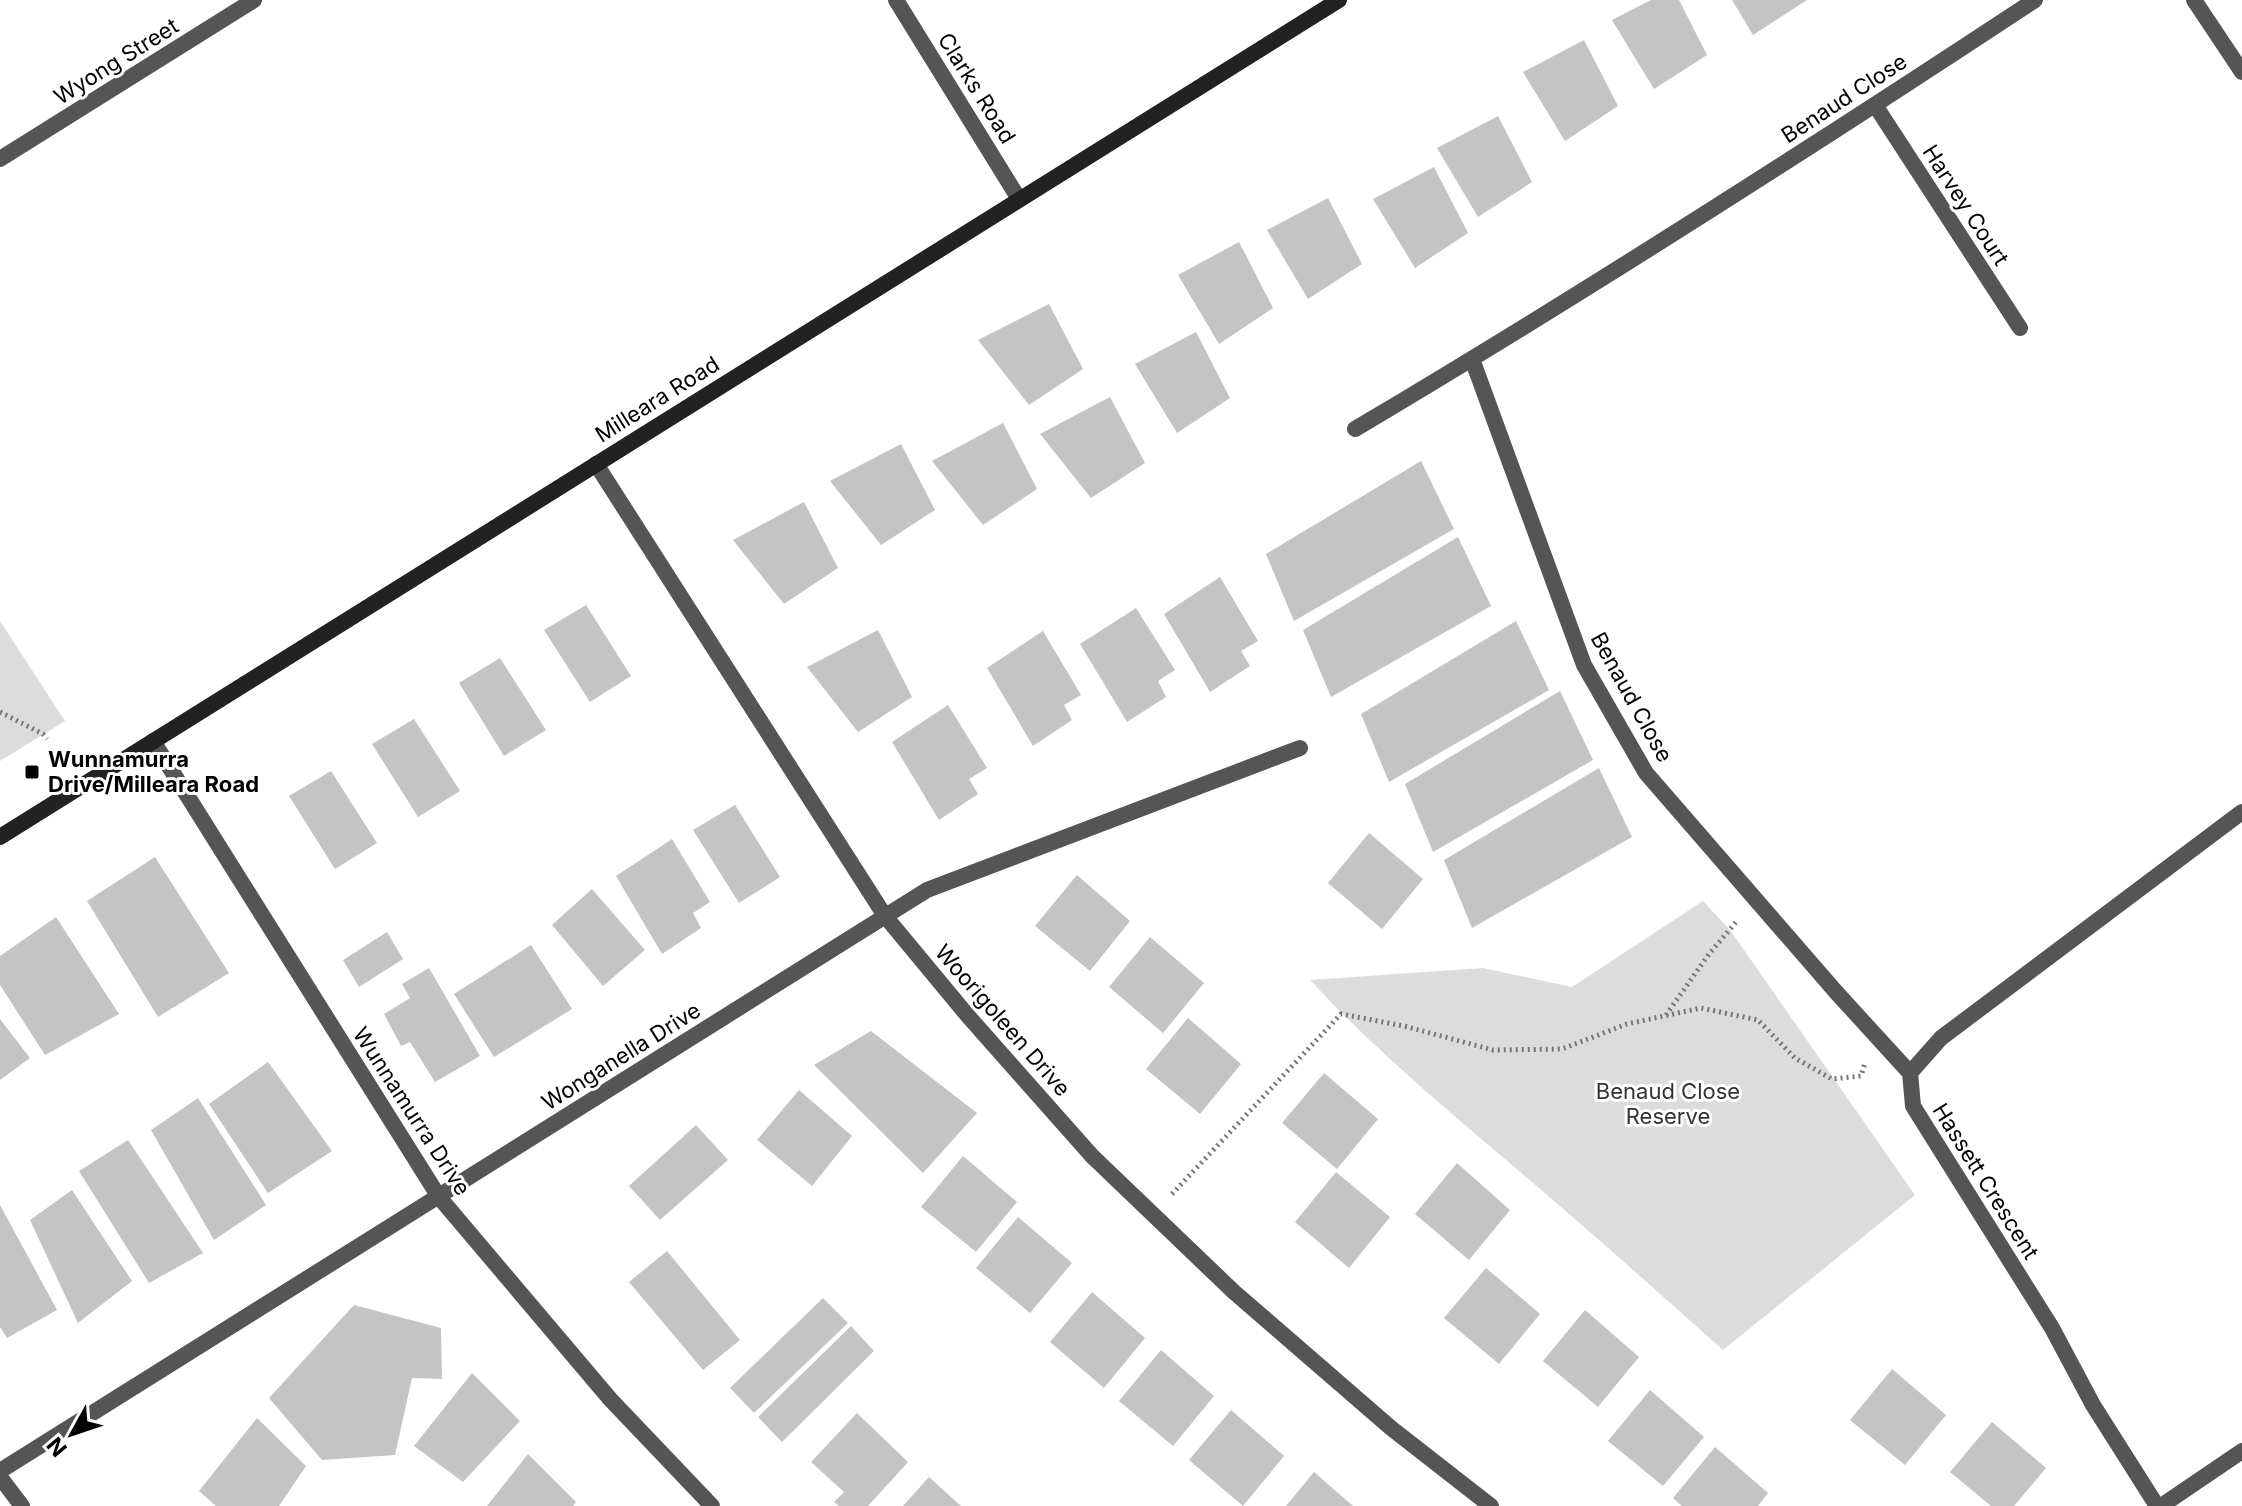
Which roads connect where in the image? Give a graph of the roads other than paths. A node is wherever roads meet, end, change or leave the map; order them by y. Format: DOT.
graph roads {
  1 [pos="254,0"];
  2 [pos="896,0"];
  3 [pos="1339,0"];
  4 [pos="2035,0"];
  5 [pos="2194,0"];
  6 [pos="2242,72"];
  7 [pos="1875,105"];
  8 [pos="0,159"];
  9 [pos="1019,199"];
  10 [pos="2020,328"];
  11 [pos="1472,359"];
  12 [pos="1355,429"];
  13 [pos="596,464"];
  14 [pos="153,741"];
  15 [pos="1300,748"];
  16 [pos="2242,812"];
  17 [pos="0,837"];
  18 [pos="885,916"];
  19 [pos="1910,1073"];
  20 [pos="439,1197"];
  21 [pos="2242,1451"];
  22 [pos="0,1474"];
  23 [pos="22,1506"];
  24 [pos="712,1506"];
  25 [pos="1491,1506"];
  26 [pos="2159,1506"];
  1 -- 8 [label="street, Wyong Street"];
  2 -- 9 [label="street, Clarks Road"];
  3 -- 9 [label="main road, Milleara Road"];
  4 -- 7 [label="street, Benaud Close"];
  5 -- 6 [label="street"];
  7 -- 10 [label="street, Harvey Court"];
  7 -- 11 [label="street, Benaud Close"];
  9 -- 13 [label="main road, Milleara Road"];
  11 -- 12 [label="street, Benaud Close"];
  11 -- 19 [label="street, Benaud Close"];
  13 -- 14 [label="main road, Milleara Road"];
  13 -- 18 [label="street, Woorigoleen Drive"];
  14 -- 17 [label="main road, Milleara Road"];
  14 -- 20 [label="street, Wunnamurra Drive"];
  15 -- 18 [label="street, Wonganella Drive"];
  16 -- 19 [label="street"];
  18 -- 20 [label="street, Wonganella Drive"];
  18 -- 25 [label="street, Woorigoleen Drive"];
  19 -- 26 [label="street, Hassett Crescent"];
  20 -- 22 [label="street, Wonganella Drive"];
  20 -- 24 [label="street, Wunnamurra Drive"];
  21 -- 26 [label="street"];
  22 -- 23 [label="street"];
}
